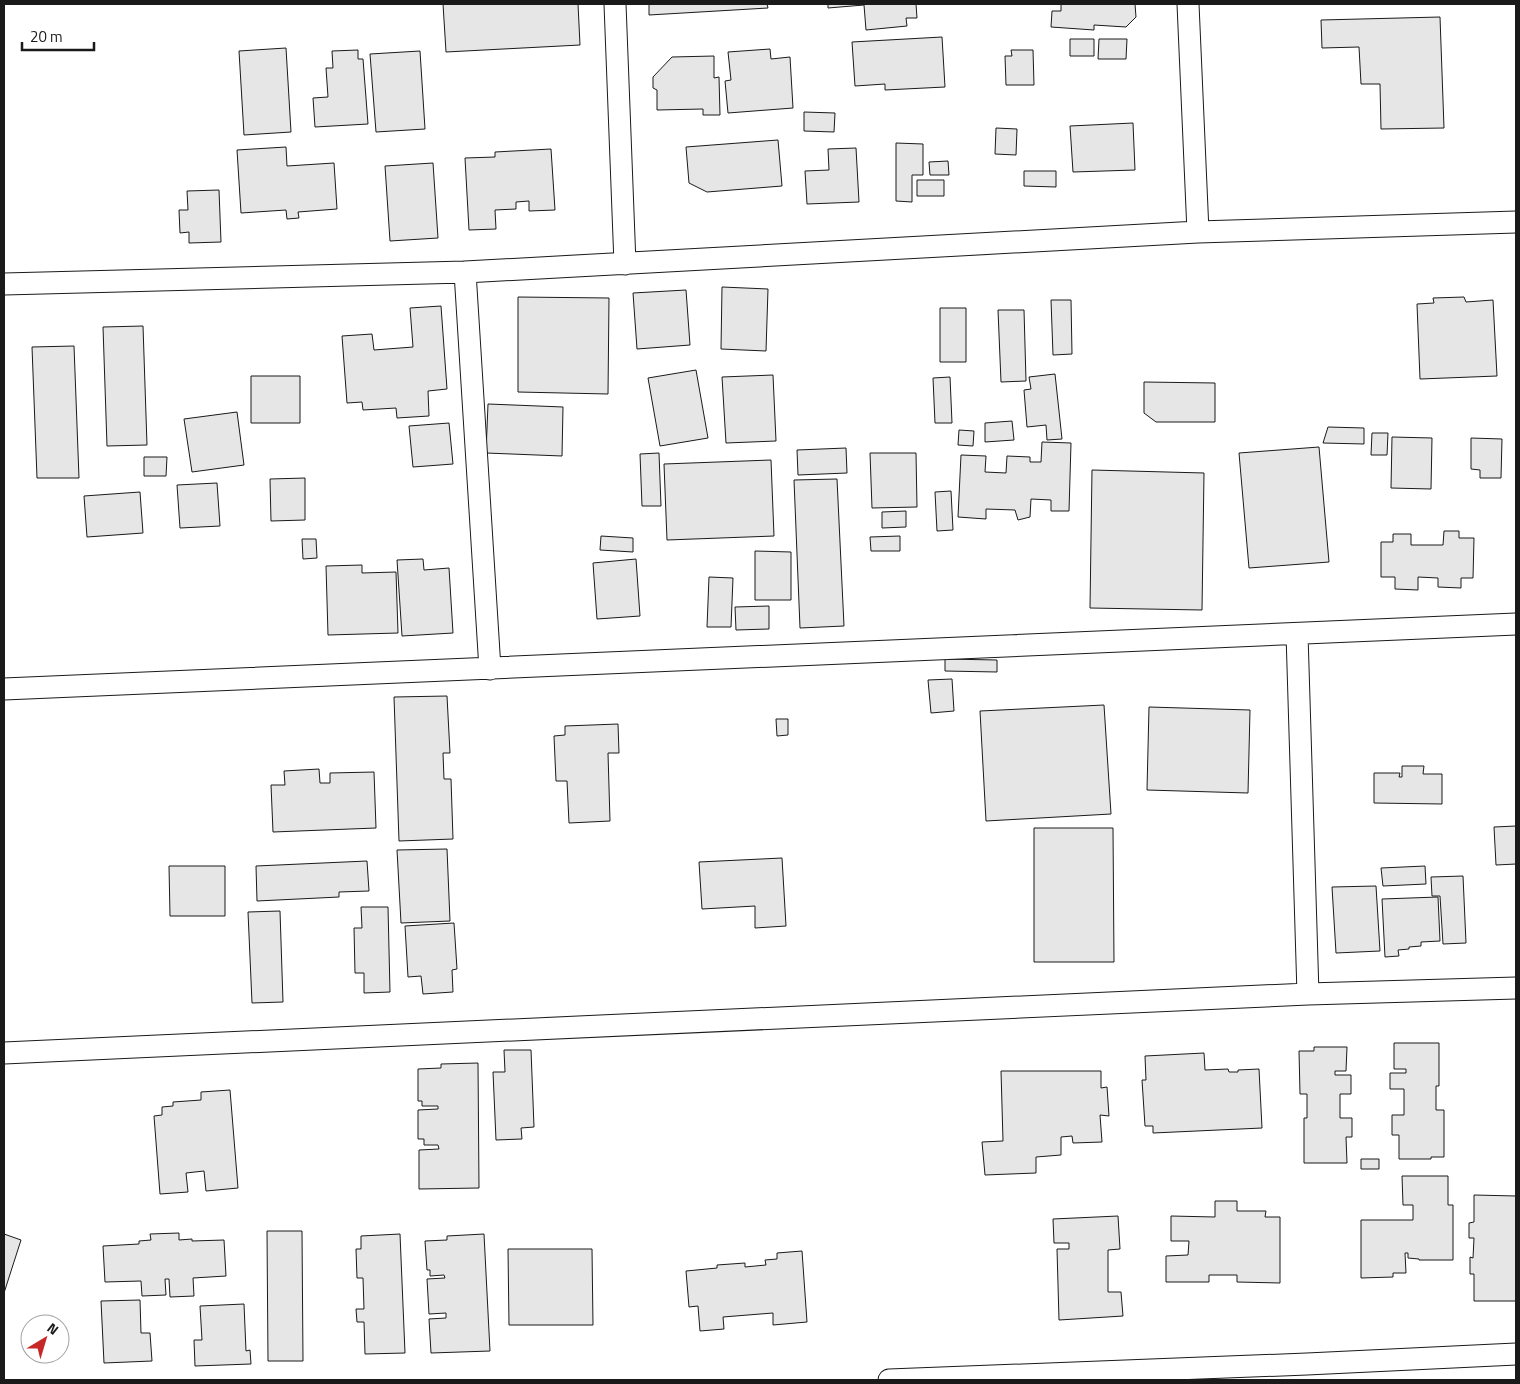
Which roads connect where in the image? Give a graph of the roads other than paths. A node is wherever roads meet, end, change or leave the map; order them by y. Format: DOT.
graph roads {
  1 [pos="615,4"];
  2 [pos="1188,4"];
  3 [pos="1516,222"];
  4 [pos="1198,232"];
  5 [pos="625,264"];
  6 [pos="465,272"];
  7 [pos="4,284"];
  8 [pos="1516,624"];
  9 [pos="1297,634"];
  10 [pos="490,670"];
  11 [pos="4,690"];
  12 [pos="1516,988"];
  13 [pos="1308,994"];
  14 [pos="4,1053"];
  15 [pos="1516,1354"];
  16 [pos="1308,1372"];
  17 [pos="889,1380"];
  18 [pos="918,1380"];
  1 -- 5 [label="street"];
  2 -- 4 [label="street"];
  3 -- 4 [label="street"];
  4 -- 5 [label="street"];
  5 -- 6 [label="street"];
  6 -- 7 [label="street"];
  6 -- 10 [label="street"];
  8 -- 9 [label="street"];
  9 -- 10 [label="street"];
  9 -- 13 [label="street"];
  10 -- 11 [label="street"];
  12 -- 13 [label="street"];
  13 -- 14 [label="street"];
  15 -- 16 [label="street"];
  16 -- 18 [label="street"];
  17 -- 18 [label="street"];
}
